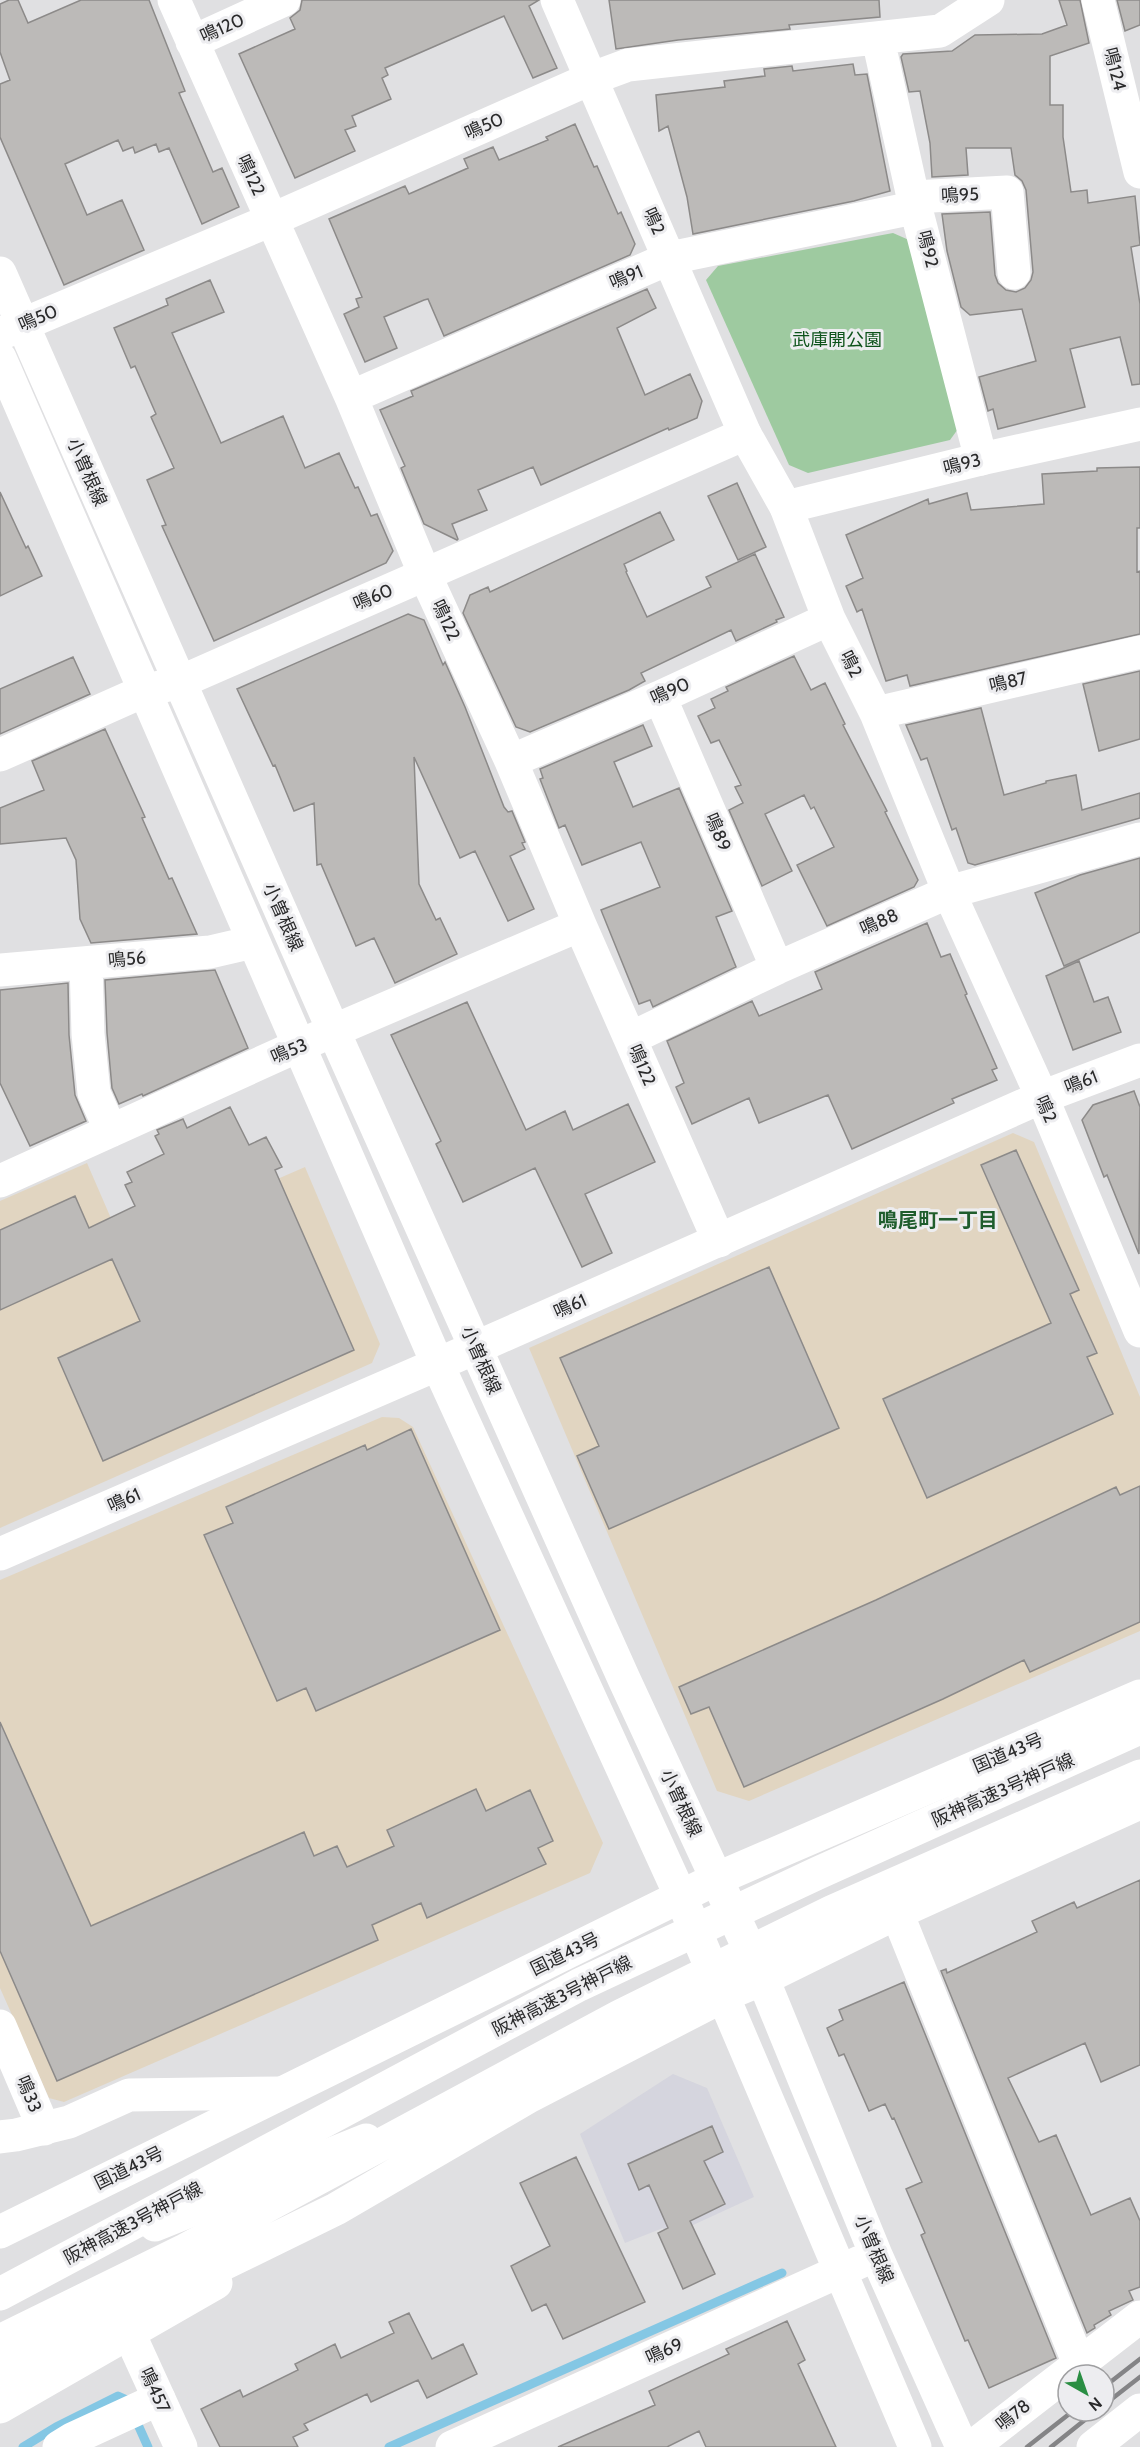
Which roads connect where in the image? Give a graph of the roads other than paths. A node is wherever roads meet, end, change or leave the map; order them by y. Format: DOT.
graph roads {
  1 [pos="174,0"];
  2 [pos="285,0"];
  3 [pos="556,0"];
  4 [pos="988,0"];
  5 [pos="1098,0"];
  6 [pos="878,39"];
  7 [pos="192,42"];
  8 [pos="590,79"];
  9 [pos="1140,172"];
  10 [pos="915,202"];
  11 [pos="271,220"];
  12 [pos="670,258"];
  13 [pos="0,273"];
  14 [pos="1014,273"];
  15 [pos="11,329"];
  16 [pos="0,358"];
  17 [pos="351,397"];
  18 [pos="1140,424"];
  19 [pos="745,434"];
  20 [pos="981,459"];
  21 [pos="786,507"];
  22 [pos="425,575"];
  23 [pos="829,619"];
  24 [pos="1140,652"];
  25 [pos="180,682"];
  26 [pos="144,691"];
  27 [pos="660,697"];
  28 [pos="876,713"];
  29 [pos="0,755"];
  30 [pos="511,761"];
  31 [pos="1140,839"];
  32 [pos="949,891"];
  33 [pos="580,926"];
  34 [pos="253,942"];
  35 [pos="86,963"];
  36 [pos="777,968"];
  37 [pos="0,970"];
  38 [pos="334,1032"];
  39 [pos="631,1038"];
  40 [pos="298,1046"];
  41 [pos="1140,1060"];
  42 [pos="1042,1097"];
  43 [pos="111,1131"];
  44 [pos="0,1181"];
  45 [pos="718,1241"];
  46 [pos="1137,1313"];
  47 [pos="475,1348"];
  48 [pos="437,1363"];
  49 [pos="0,1554"];
  50 [pos="1140,1696"];
  51 [pos="1140,1728"];
  52 [pos="1140,1776"];
  53 [pos="1140,1803"];
  54 [pos="716,1879"];
  55 [pos="681,1897"];
  56 [pos="897,1913"];
  57 [pos="763,1979"];
  58 [pos="723,1996"];
  59 [pos="0,2026"];
  60 [pos="281,2093"];
  61 [pos="44,2128"];
  62 [pos="0,2137"];
  63 [pos="0,2232"];
  64 [pos="876,2255"];
  65 [pos="840,2271"];
  66 [pos="0,2287"];
  67 [pos="0,2294"];
  68 [pos="1140,2317"];
  69 [pos="129,2333"];
  70 [pos="0,2341"];
  71 [pos="1079,2363"];
  72 [pos="1080,2363"];
  73 [pos="0,2373"];
  74 [pos="1056,2382"];
  75 [pos="143,2406"];
  76 [pos="0,2407"];
  77 [pos="1139,2413"];
  78 [pos="59,2447"];
  79 [pos="181,2447"];
  80 [pos="452,2447"];
  81 [pos="915,2447"];
  82 [pos="962,2447"];
  83 [pos="972,2447"];
  84 [pos="1093,2447"];
  1 -- 7 [label="main road, 鳴122"];
  2 -- 7 [label="main road, 鳴120"];
  3 -- 8 [label="main road, 鳴2"];
  4 -- 6 [label="main road, 鳴50"];
  5 -- 9 [label="main road, 鳴124"];
  6 -- 8 [label="main road, 鳴50"];
  6 -- 10 [label="main road, 鳴92"];
  7 -- 11 [label="main road, 鳴122"];
  8 -- 11 [label="main road, 鳴50"];
  8 -- 12 [label="main road, 鳴2"];
  10 -- 12 [label="main road, 鳴91"];
  10 -- 14 [label="main road, 鳴95"];
  10 -- 20 [label="main road, 鳴92"];
  11 -- 15 [label="main road, 鳴50"];
  11 -- 17 [label="main road, 鳴122"];
  12 -- 17 [label="main road, 鳴91"];
  12 -- 19 [label="main road, 鳴2"];
  13 -- 15 [label="main road, 小曽根線"];
  15 -- 25 [label="main road, 小曽根線"];
  16 -- 26 [label="main road, 小曽根線"];
  17 -- 22 [label="main road, 鳴122"];
  18 -- 20 [label="main road, 鳴93"];
  19 -- 21 [label="main road, 鳴2"];
  19 -- 22 [label="main road, 鳴60"];
  20 -- 21 [label="main road, 鳴93"];
  21 -- 23 [label="main road, 鳴2"];
  22 -- 25 [label="main road, 鳴60"];
  22 -- 30 [label="main road, 鳴122"];
  23 -- 27 [label="main road, 鳴90"];
  23 -- 28 [label="main road, 鳴2"];
  24 -- 28 [label="main road, 鳴87"];
  25 -- 26 [label="main road, 鳴60"];
  25 -- 38 [label="main road, 小曽根線"];
  26 -- 29 [label="main road, 鳴60"];
  26 -- 34 [label="main road, 小曽根線"];
  27 -- 30 [label="main road, 鳴90"];
  27 -- 36 [label="main road, 鳴89"];
  28 -- 32 [label="main road, 鳴2"];
  30 -- 33 [label="main road, 鳴122"];
  31 -- 32 [label="main road, 鳴88"];
  32 -- 36 [label="main road, 鳴88"];
  32 -- 42 [label="main road, 鳴2"];
  33 -- 38 [label="main road, 鳴53"];
  33 -- 39 [label="main road, 鳴122"];
  34 -- 35 [label="main road, 鳴56"];
  34 -- 40 [label="main road, 小曽根線"];
  35 -- 37 [label="main road, 鳴56"];
  35 -- 43 [label="main road"];
  36 -- 39 [label="main road, 鳴88"];
  38 -- 40 [label="main road, 鳴53"];
  38 -- 47 [label="main road, 小曽根線"];
  39 -- 45 [label="main road, 鳴122"];
  40 -- 43 [label="main road, 鳴53"];
  40 -- 48 [label="main road, 小曽根線"];
  41 -- 42 [label="main road, 鳴61"];
  42 -- 45 [label="main road, 鳴61"];
  42 -- 46 [label="main road, 鳴2"];
  43 -- 44 [label="main road, 鳴53"];
  45 -- 47 [label="main road, 鳴61"];
  47 -- 48 [label="main road, 鳴61"];
  47 -- 54 [label="main road, 小曽根線"];
  48 -- 49 [label="main road, 鳴61"];
  48 -- 55 [label="main road, 小曽根線"];
  50 -- 54 [label="main road, 国道43号"];
  51 -- 67 [label="main road, 阪神高速3号神戸線"];
  52 -- 70 [label="main road"];
  53 -- 56 [label="main road"];
  54 -- 55 [label="main road, 国道43号"];
  54 -- 57 [label="main road, 小曽根線"];
  55 -- 58 [label="main road, 小曽根線"];
  55 -- 60 [label="main road, 国道43号"];
  56 -- 57 [label="main road"];
  56 -- 71 [label="main road"];
  57 -- 58 [label="main road"];
  57 -- 64 [label="main road, 小曽根線"];
  58 -- 65 [label="main road, 小曽根線"];
  58 -- 66 [label="main road"];
  58 -- 69 [label="main road"];
  58 -- 73 [label="main road"];
  59 -- 61 [label="main road, 鳴33"];
  60 -- 61 [label="main road"];
  60 -- 63 [label="main road, 国道43号"];
  61 -- 62 [label="main road"];
  64 -- 65 [label="main road, 鳴69"];
  64 -- 82 [label="main road, 小曽根線"];
  65 -- 80 [label="main road, 鳴69"];
  65 -- 81 [label="main road, 小曽根線"];
  68 -- 72 [label="main road, 鳴78"];
  69 -- 75 [label="main road, 鳴457"];
  69 -- 76 [label="main road"];
  74 -- 83 [label="main road, 鳴78"];
  75 -- 78 [label="main road"];
  75 -- 79 [label="main road, 鳴457"];
  77 -- 84 [label="main road"];
}
